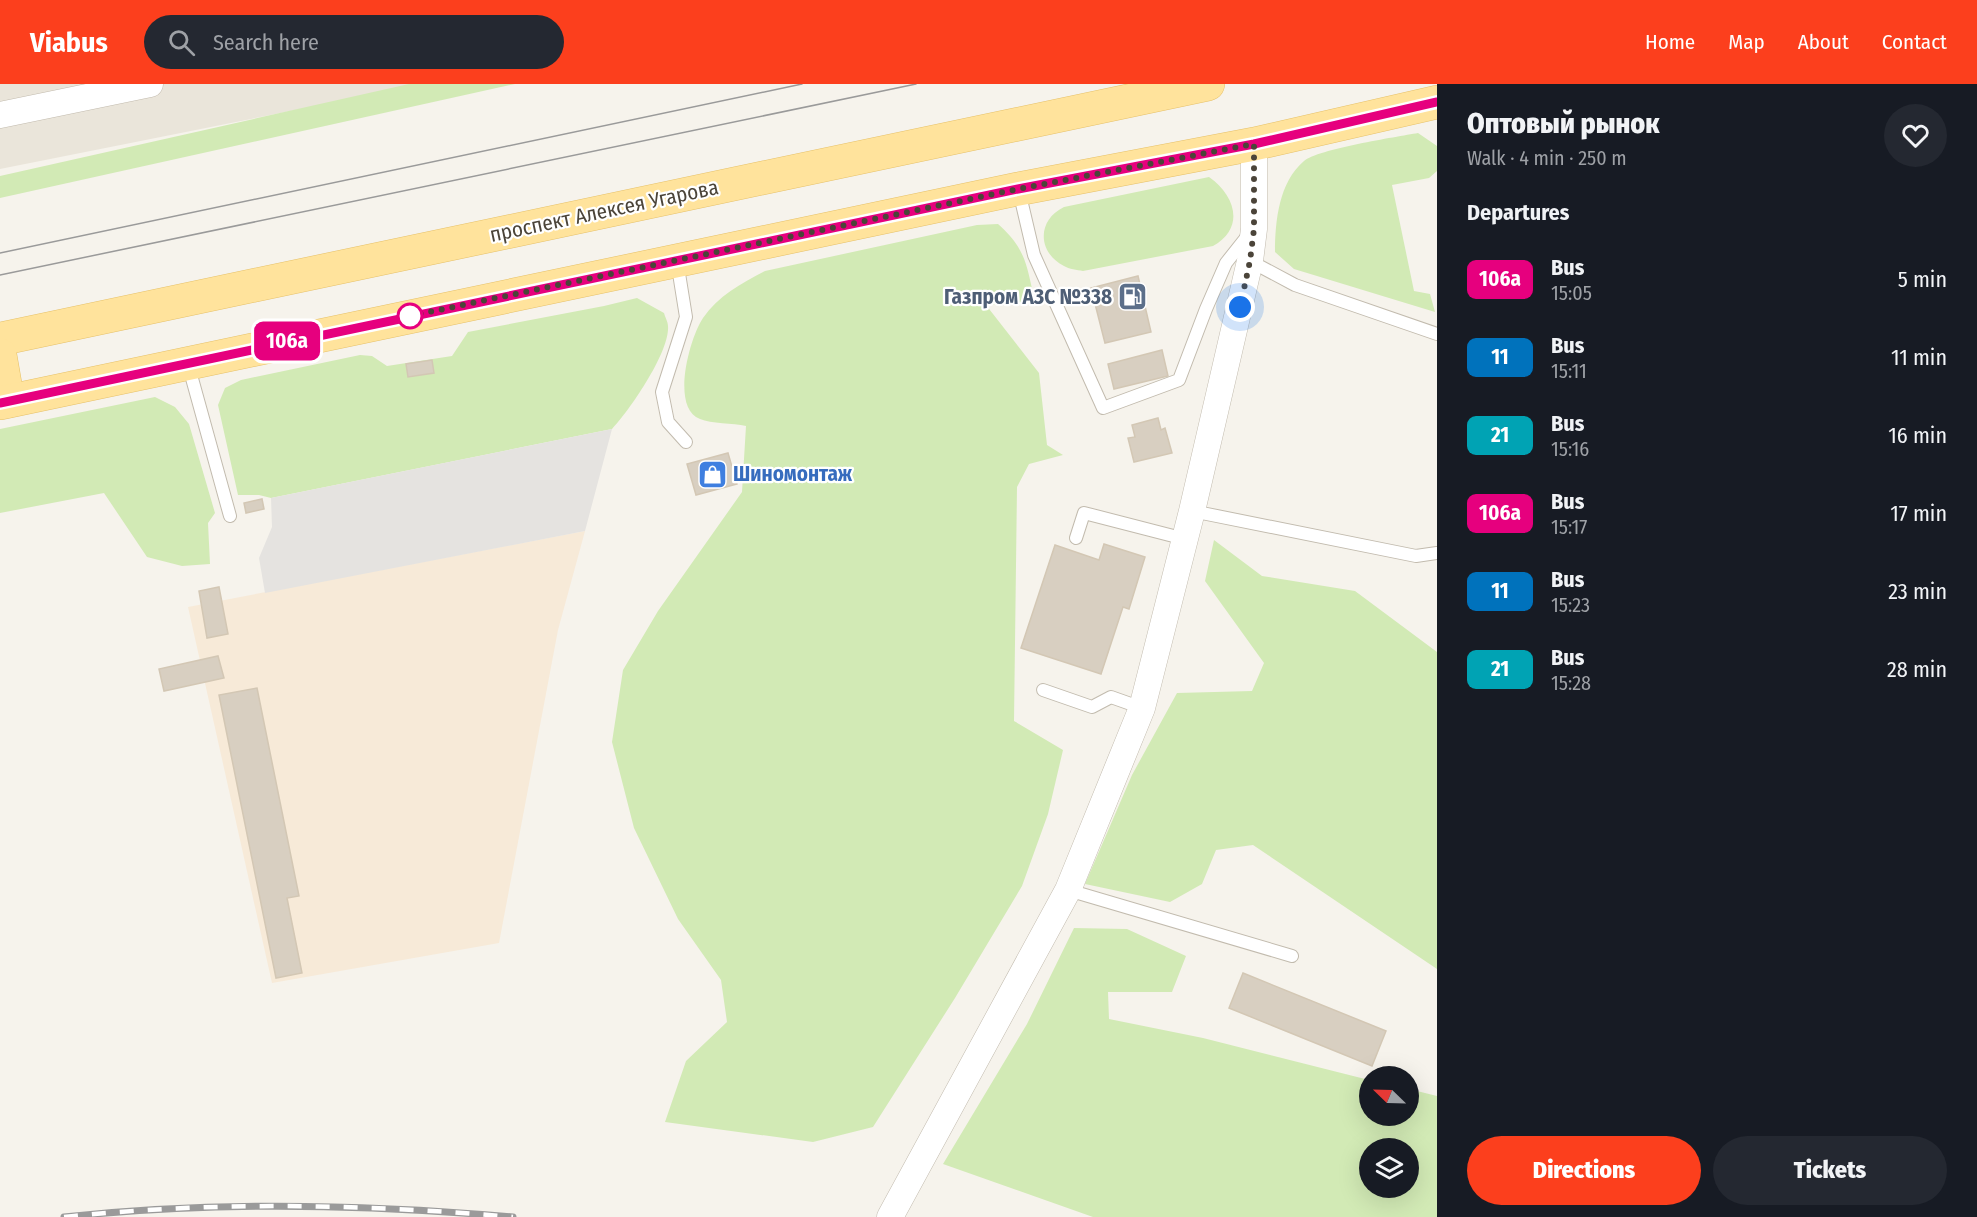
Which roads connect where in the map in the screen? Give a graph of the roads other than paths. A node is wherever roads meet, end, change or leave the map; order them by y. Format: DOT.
graph roads {
  1 [pos="150,84"];
  2 [pos="1208,84"];
  3 [pos="1437,102"];
  4 [pos="0,115"];
  5 [pos="1254,144"];
  6 [pos="1018,189"];
  7 [pos="1254,229"];
  8 [pos="677,261"];
  9 [pos="1250,261"];
  10 [pos="1437,334"];
  11 [pos="0,339"];
  12 [pos="0,355"];
  13 [pos="188,362"];
  14 [pos="4,402"];
  15 [pos="686,442"];
  16 [pos="1192,511"];
  17 [pos="230,516"];
  18 [pos="1076,538"];
  19 [pos="1185,539"];
  20 [pos="1437,553"];
  21 [pos="1043,690"];
  22 [pos="1142,708"];
  23 [pos="1068,890"];
  24 [pos="1292,956"];
  25 [pos="890,1217"];
  1 -- 4 [label="street"];
  2 -- 11 [label="main road, проспект Алексея Угарова"];
  3 -- 5 [label="main road"];
  5 -- 6 [label="main road"];
  5 -- 7 [label="street"];
  6 -- 7 [label="lane"];
  6 -- 8 [label="main road"];
  7 -- 9 [label="street"];
  8 -- 13 [label="main road"];
  8 -- 15 [label="lane"];
  9 -- 10 [label="lane"];
  9 -- 16 [label="street"];
  12 -- 14 [label="main road"];
  13 -- 14 [label="main road"];
  13 -- 17 [label="lane"];
  16 -- 19 [label="street"];
  16 -- 20 [label="lane"];
  18 -- 19 [label="lane"];
  19 -- 22 [label="street"];
  21 -- 22 [label="lane"];
  22 -- 23 [label="street"];
  23 -- 24 [label="lane"];
  23 -- 25 [label="street"];
}
